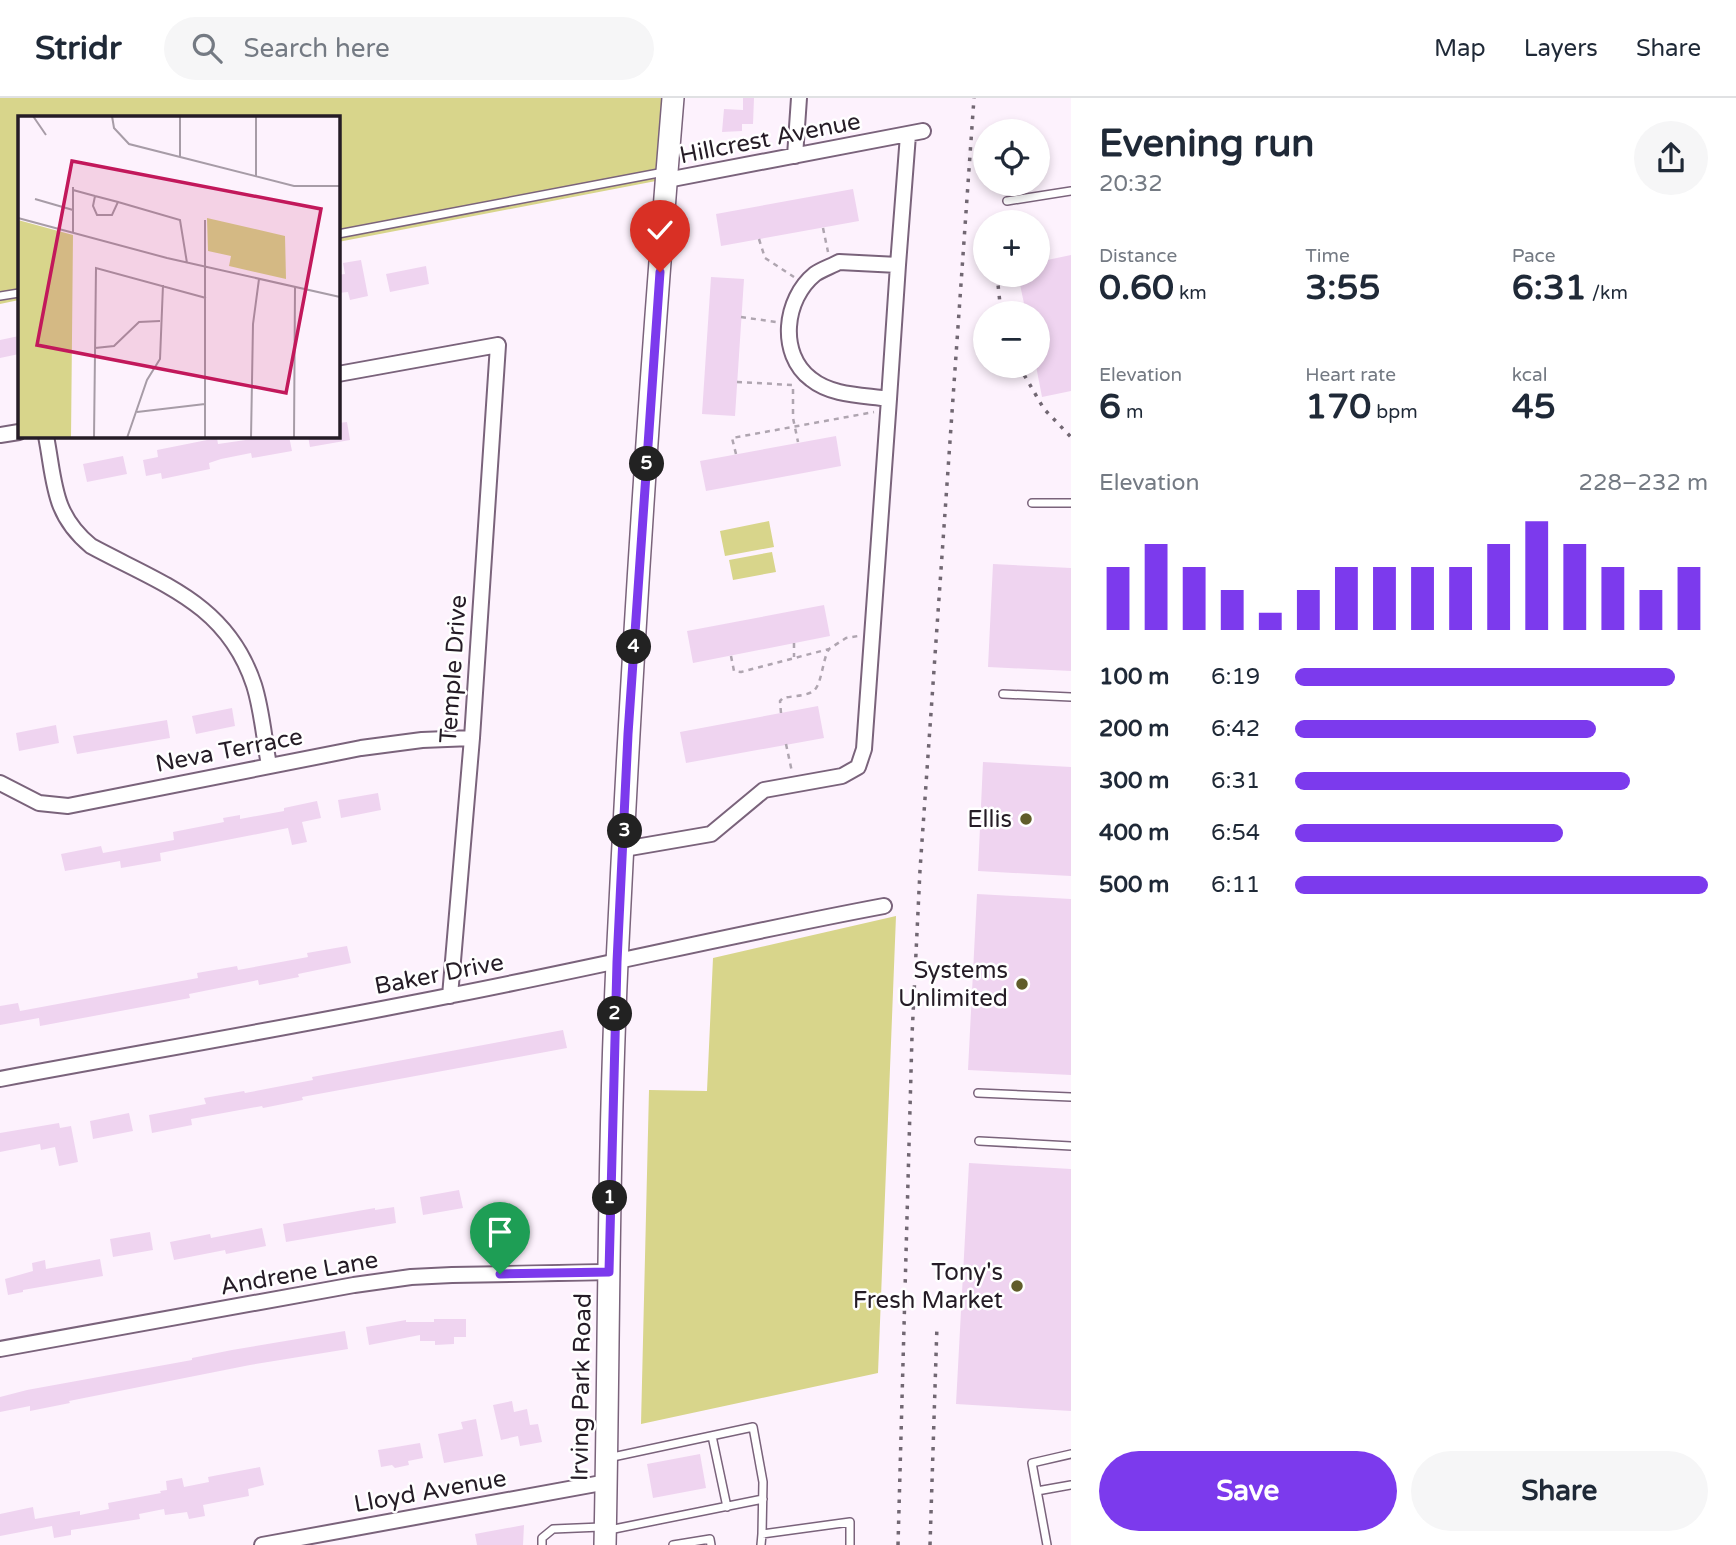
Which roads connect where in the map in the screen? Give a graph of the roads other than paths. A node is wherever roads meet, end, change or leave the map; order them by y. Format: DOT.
graph roads {
  1 [pos="673,98"];
  2 [pos="799,98"];
  3 [pos="795,156"];
  4 [pos="667,176"];
  5 [pos="1071,191"];
  6 [pos="1007,201"];
  7 [pos="340,234"];
  8 [pos="898,265"];
  9 [pos="18,293"];
  10 [pos="0,296"];
  11 [pos="340,374"];
  12 [pos="888,406"];
  13 [pos="18,432"];
  14 [pos="0,435"];
  15 [pos="46,438"];
  16 [pos="1032,503"];
  17 [pos="1071,503"];
  18 [pos="1003,694"];
  19 [pos="1071,697"];
  20 [pos="472,738"];
  21 [pos="269,765"];
  22 [pos="0,783"];
  23 [pos="624,849"];
  24 [pos="884,906"];
  25 [pos="617,962"];
  26 [pos="450,996"];
  27 [pos="0,1079"];
  28 [pos="978,1093"];
  29 [pos="1071,1097"];
  30 [pos="979,1141"];
  31 [pos="1071,1146"];
  32 [pos="609,1272"];
  33 [pos="0,1349"];
  34 [pos="712,1436"];
  35 [pos="1071,1454"];
  36 [pos="607,1459"];
  37 [pos="607,1482"];
  38 [pos="1071,1485"];
  39 [pos="1037,1491"];
  40 [pos="763,1499"];
  41 [pos="727,1507"];
  42 [pos="605,1534"];
  43 [pos="762,1534"];
  44 [pos="262,1545"];
  45 [pos="542,1545"];
  46 [pos="673,1545"];
  47 [pos="711,1545"];
  48 [pos="761,1545"];
  49 [pos="850,1545"];
  50 [pos="1048,1545"];
  1 -- 4 [label="main road, Irving Park Road"];
  2 -- 3 [label="street"];
  3 -- 4 [label="street, Hillcrest Avenue"];
  3 -- 8 [label="street, Hillcrest Avenue"];
  4 -- 7 [label="lane"];
  4 -- 23 [label="main road, Irving Park Road"];
  5 -- 6 [label="lane"];
  8 -- 12 [label="street"];
  8 -- 12 [label="street"];
  9 -- 10 [label="lane"];
  11 -- 20 [label="street, Temple Drive"];
  12 -- 23 [label="street"];
  13 -- 14 [label="street"];
  15 -- 21 [label="street"];
  16 -- 17 [label="lane"];
  18 -- 19 [label="lane"];
  20 -- 21 [label="street, Neva Terrace"];
  20 -- 26 [label="street, Temple Drive"];
  21 -- 22 [label="street, Neva Terrace"];
  23 -- 25 [label="main road, Irving Park Road"];
  24 -- 25 [label="street, Baker Drive"];
  25 -- 26 [label="street, Baker Drive"];
  25 -- 32 [label="main road, Irving Park Road"];
  26 -- 27 [label="street, Baker Drive"];
  28 -- 29 [label="lane"];
  30 -- 31 [label="lane"];
  32 -- 33 [label="street, Andrene Lane"];
  32 -- 36 [label="main road, Irving Park Road"];
  34 -- 36 [label="lane"];
  34 -- 40 [label="lane"];
  34 -- 41 [label="lane"];
  35 -- 39 [label="lane"];
  36 -- 37 [label="main road, Irving Park Road"];
  37 -- 42 [label="main road, Irving Park Road"];
  37 -- 44 [label="street, Lloyd Avenue"];
  38 -- 39 [label="lane"];
  39 -- 50 [label="lane"];
  40 -- 41 [label="lane"];
  40 -- 43 [label="lane"];
  41 -- 42 [label="lane"];
  42 -- 45 [label="lane"];
  43 -- 48 [label="lane"];
  43 -- 49 [label="lane"];
  46 -- 47 [label="lane"];
}
